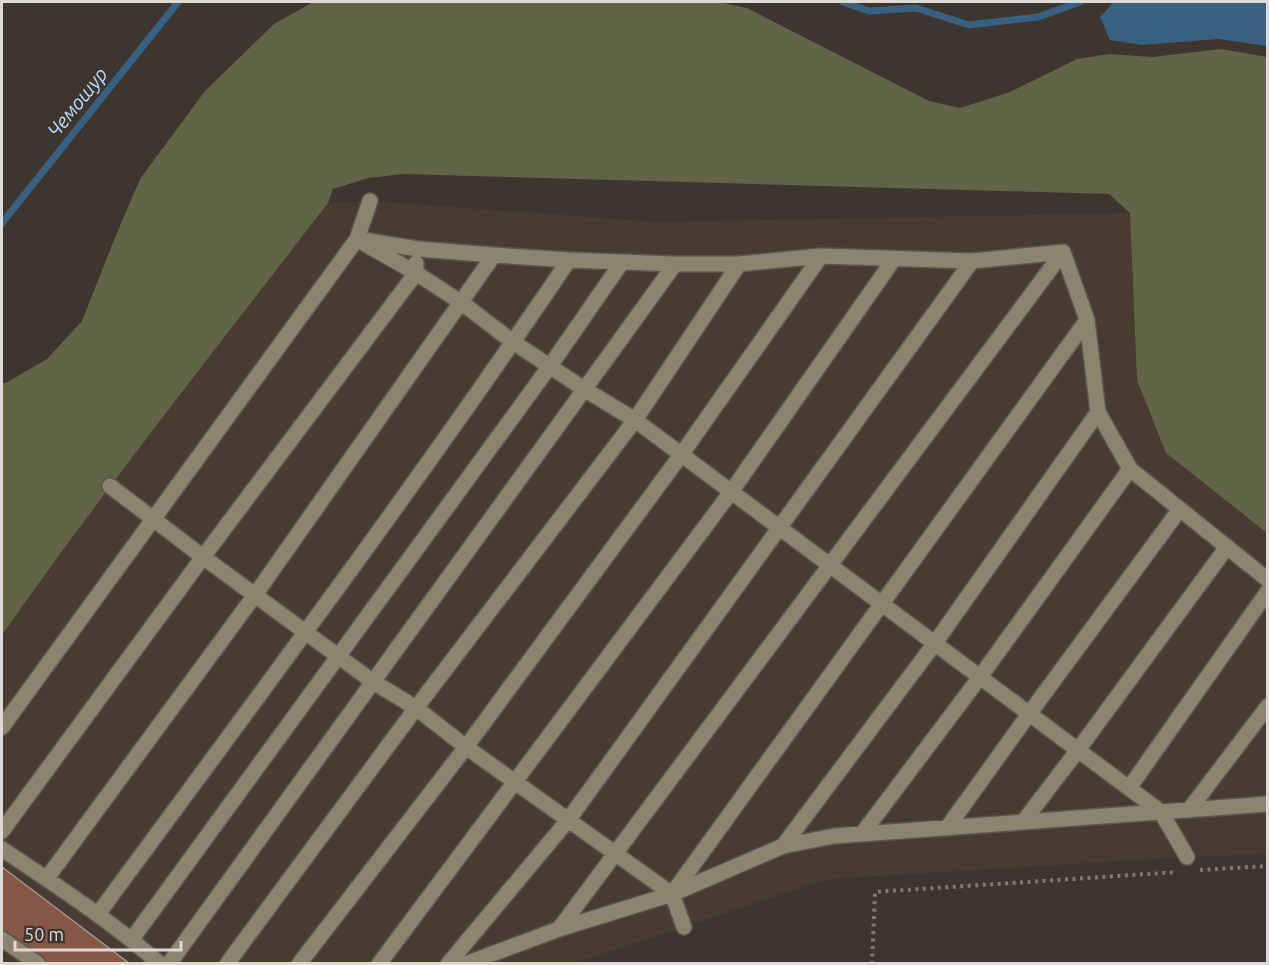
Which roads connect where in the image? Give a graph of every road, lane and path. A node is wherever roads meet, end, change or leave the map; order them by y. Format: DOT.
graph roads {
  1 [pos="370,201"];
  2 [pos="357,239"];
  3 [pos="418,249"];
  4 [pos="1063,252"];
  5 [pos="494,255"];
  6 [pos="821,256"];
  7 [pos="894,259"];
  8 [pos="569,260"];
  9 [pos="972,261"];
  10 [pos="622,262"];
  11 [pos="675,264"];
  12 [pos="739,264"];
  13 [pos="416,273"];
  14 [pos="462,303"];
  15 [pos="1087,320"];
  16 [pos="513,342"];
  17 [pos="550,366"];
  18 [pos="584,389"];
  19 [pos="1098,412"];
  20 [pos="634,420"];
  21 [pos="681,455"];
  22 [pos="1130,470"];
  23 [pos="110,486"];
  24 [pos="731,492"];
  25 [pos="1179,509"];
  26 [pos="153,520"];
  27 [pos="779,527"];
  28 [pos="1227,547"];
  29 [pos="203,557"];
  30 [pos="830,564"];
  31 [pos="1268,580"];
  32 [pos="1268,591"];
  33 [pos="255,596"];
  34 [pos="882,604"];
  35 [pos="306,632"];
  36 [pos="934,643"];
  37 [pos="339,657"];
  38 [pos="980,677"];
  39 [pos="372,681"];
  40 [pos="1268,706"];
  41 [pos="416,708"];
  42 [pos="1029,714"];
  43 [pos="2,727"];
  44 [pos="466,747"];
  45 [pos="1078,750"];
  46 [pos="514,782"];
  47 [pos="1129,788"];
  48 [pos="1267,804"];
  49 [pos="1189,810"];
  50 [pos="1161,812"];
  51 [pos="569,819"];
  52 [pos="1023,822"];
  53 [pos="947,828"];
  54 [pos="2,831"];
  55 [pos="862,834"];
  56 [pos="783,846"];
  57 [pos="2,849"];
  58 [pos="616,854"];
  59 [pos="1186,864"];
  60 [pos="1268,866"];
  61 [pos="1196,870"];
  62 [pos="47,878"];
  63 [pos="672,894"];
  64 [pos="98,914"];
  65 [pos="684,927"];
  66 [pos="559,929"];
  67 [pos="2,939"];
  68 [pos="132,939"];
  69 [pos="19,951"];
  70 [pos="9,963"];
  71 [pos="38,963"];
  72 [pos="160,963"];
  73 [pos="169,963"];
  74 [pos="227,963"];
  75 [pos="299,963"];
  76 [pos="379,963"];
  77 [pos="448,963"];
  78 [pos="465,963"];
  79 [pos="872,963"];
  1 -- 2 [label="lane"];
  2 -- 3 [label="lane"];
  2 -- 13 [label="lane"];
  2 -- 26 [label="lane"];
  3 -- 5 [label="lane"];
  3 -- 13 [label="lane"];
  4 -- 9 [label="lane"];
  4 -- 15 [label="lane"];
  4 -- 30 [label="lane"];
  5 -- 8 [label="lane"];
  5 -- 14 [label="lane"];
  6 -- 7 [label="lane"];
  6 -- 12 [label="lane"];
  6 -- 21 [label="lane"];
  7 -- 9 [label="lane"];
  7 -- 24 [label="lane"];
  8 -- 10 [label="lane"];
  8 -- 16 [label="lane"];
  9 -- 27 [label="lane"];
  10 -- 11 [label="lane"];
  10 -- 17 [label="lane"];
  11 -- 12 [label="lane"];
  11 -- 18 [label="lane"];
  12 -- 20 [label="lane"];
  13 -- 14 [label="lane"];
  13 -- 29 [label="lane"];
  14 -- 16 [label="lane"];
  14 -- 33 [label="lane"];
  15 -- 19 [label="lane"];
  15 -- 34 [label="lane"];
  16 -- 17 [label="lane"];
  16 -- 35 [label="lane"];
  17 -- 18 [label="lane"];
  17 -- 37 [label="lane"];
  18 -- 20 [label="lane"];
  18 -- 39 [label="lane"];
  19 -- 22 [label="lane"];
  19 -- 36 [label="lane"];
  20 -- 21 [label="lane"];
  20 -- 41 [label="lane"];
  21 -- 24 [label="lane"];
  21 -- 44 [label="lane"];
  22 -- 25 [label="lane"];
  22 -- 38 [label="lane"];
  23 -- 26 [label="lane"];
  24 -- 27 [label="lane"];
  24 -- 46 [label="lane"];
  25 -- 28 [label="lane"];
  25 -- 42 [label="lane"];
  26 -- 29 [label="lane"];
  26 -- 43 [label="lane"];
  27 -- 30 [label="lane"];
  27 -- 51 [label="lane"];
  28 -- 31 [label="lane"];
  28 -- 45 [label="lane"];
  29 -- 33 [label="lane"];
  29 -- 54 [label="lane"];
  30 -- 34 [label="lane"];
  30 -- 58 [label="lane"];
  32 -- 47 [label="lane"];
  33 -- 35 [label="lane"];
  33 -- 62 [label="lane"];
  34 -- 36 [label="lane"];
  34 -- 63 [label="lane"];
  35 -- 37 [label="lane"];
  35 -- 64 [label="lane"];
  36 -- 38 [label="lane"];
  36 -- 56 [label="lane"];
  37 -- 39 [label="lane"];
  37 -- 68 [label="lane"];
  38 -- 42 [label="lane"];
  38 -- 55 [label="lane"];
  39 -- 41 [label="lane"];
  39 -- 73 [label="lane"];
  40 -- 49 [label="lane"];
  41 -- 44 [label="lane"];
  41 -- 74 [label="lane"];
  42 -- 45 [label="lane"];
  42 -- 53 [label="lane"];
  44 -- 46 [label="lane"];
  44 -- 75 [label="lane"];
  45 -- 47 [label="lane"];
  45 -- 52 [label="lane"];
  46 -- 51 [label="lane"];
  46 -- 76 [label="lane"];
  47 -- 50 [label="lane"];
  48 -- 49 [label="lane"];
  49 -- 50 [label="lane"];
  50 -- 52 [label="lane"];
  50 -- 59 [label="lane"];
  51 -- 58 [label="lane"];
  51 -- 77 [label="lane"];
  52 -- 53 [label="lane"];
  53 -- 55 [label="lane"];
  55 -- 56 [label="lane"];
  56 -- 63 [label="lane"];
  57 -- 62 [label="lane"];
  58 -- 63 [label="lane"];
  58 -- 66 [label="lane"];
  59 -- 79 [label="path"];
  60 -- 61 [label="path"];
  62 -- 64 [label="lane"];
  63 -- 65 [label="lane"];
  63 -- 66 [label="lane"];
  64 -- 68 [label="lane"];
  66 -- 78 [label="lane"];
  67 -- 69 [label="lane"];
  68 -- 72 [label="lane"];
  69 -- 70 [label="lane"];
  69 -- 71 [label="lane"];
}
